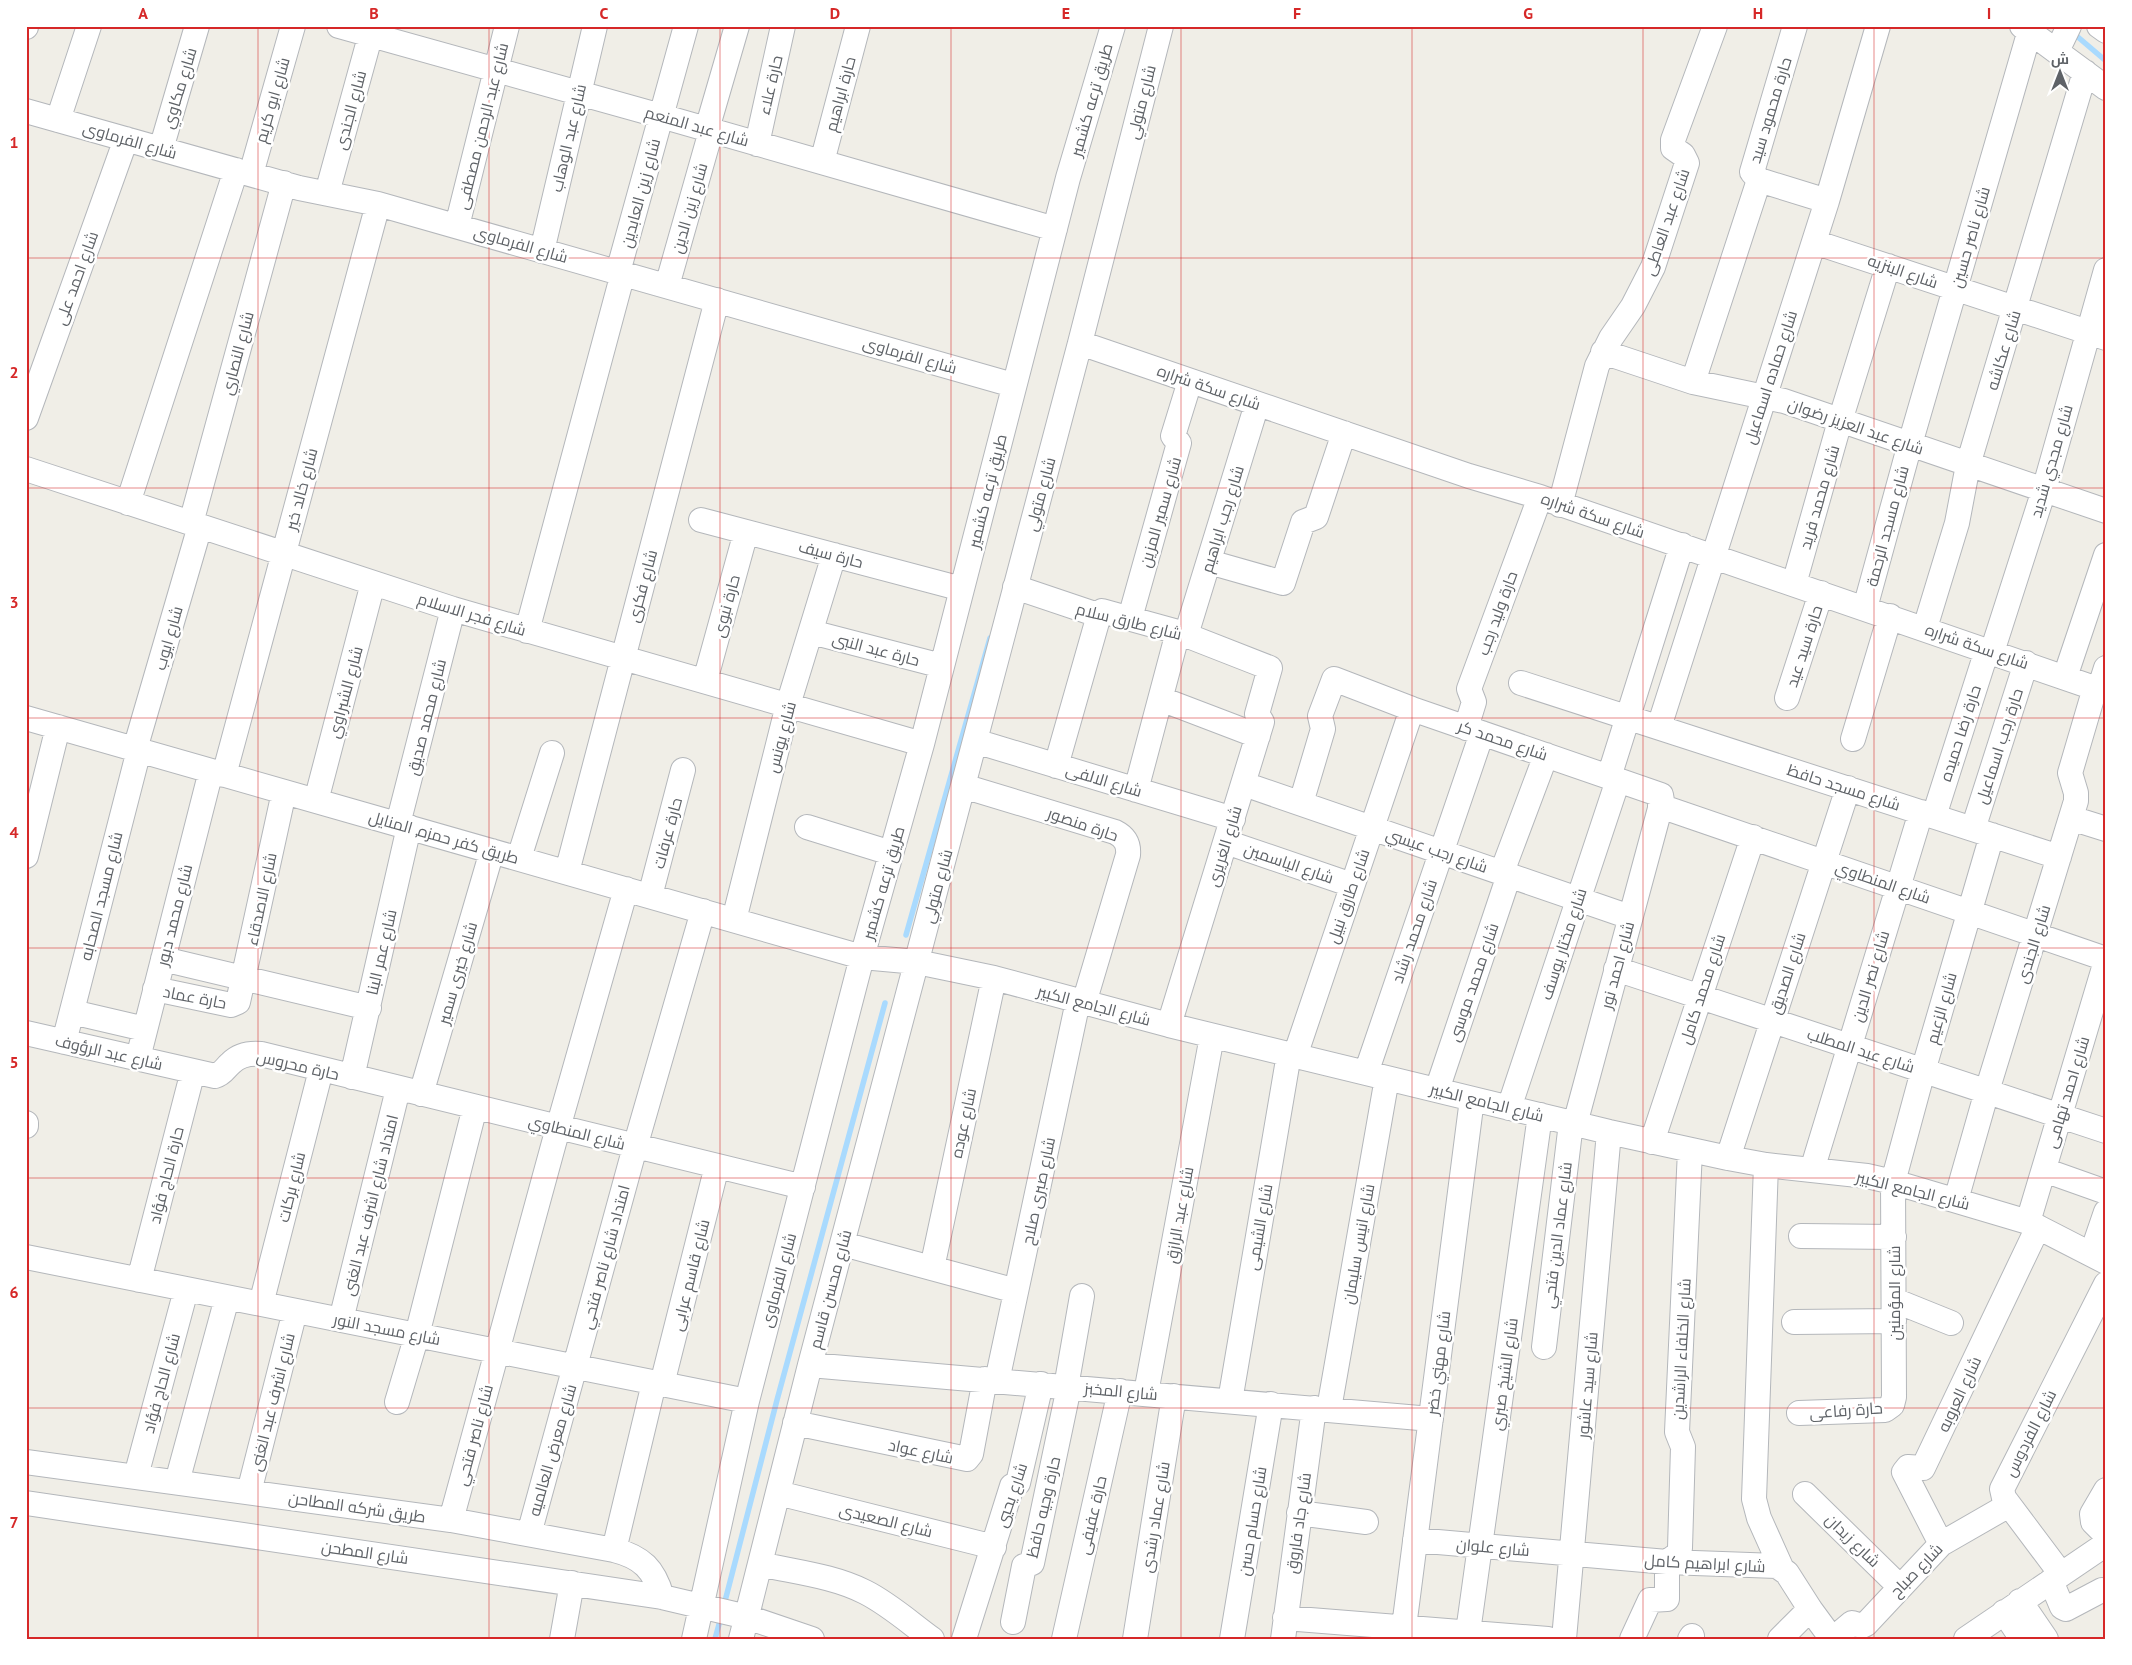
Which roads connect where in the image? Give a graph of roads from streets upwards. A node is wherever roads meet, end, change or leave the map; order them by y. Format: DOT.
graph roads {
  1 [pos="89,26"];
  2 [pos="198,26"];
  3 [pos="292,26"];
  4 [pos="339,26"];
  5 [pos="506,26"];
  6 [pos="595,26"];
  7 [pos="686,26"];
  8 [pos="737,26"];
  9 [pos="783,26"];
  10 [pos="858,26"];
  11 [pos="1113,26"];
  12 [pos="1161,26"];
  13 [pos="1714,26"];
  14 [pos="1796,26"];
  15 [pos="1878,26"];
  16 [pos="2069,26"];
  17 [pos="2099,26"];
  18 [pos="2026,28"];
  19 [pos="372,30"];
  20 [pos="2106,31"];
  21 [pos="418,36"];
  22 [pos="2057,51"];
  23 [pos="495,69"];
  24 [pos="2085,72"];
  25 [pos="2106,88"];
  26 [pos="578,92"];
  27 [pos="26,111"];
  28 [pos="661,116"];
  29 [pos="58,120"];
  30 [pos="709,130"];
  31 [pos="126,139"];
  32 [pos="757,144"];
  33 [pos="161,149"];
  34 [pos="822,162"];
  35 [pos="244,172"];
  36 [pos="1759,180"];
  37 [pos="284,183"];
  38 [pos="327,193"];
  39 [pos="1827,201"];
  40 [pos="378,204"];
  41 [pos="457,226"];
  42 [pos="1055,229"];
  43 [pos="1814,242"];
  44 [pos="542,250"];
  45 [pos="1888,266"];
  46 [pos="2106,270"];
  47 [pos="620,273"];
  48 [pos="667,286"];
  49 [pos="1955,289"];
  50 [pos="717,300"];
  51 [pos="2015,308"];
  52 [pos="2097,335"];
  53 [pos="1080,344"];
  54 [pos="1603,352"];
  55 [pos="1190,381"];
  56 [pos="1693,382"];
  57 [pos="1013,385"];
  58 [pos="1763,396"];
  59 [pos="1257,404"];
  60 [pos="26,418"];
  61 [pos="1840,421"];
  62 [pos="1344,433"];
  63 [pos="1910,444"];
  64 [pos="1968,465"];
  65 [pos="26,469"];
  66 [pos="2044,490"];
  67 [pos="1550,501"];
  68 [pos="128,503"];
  69 [pos="2106,511"];
  70 [pos="701,520"];
  71 [pos="195,525"];
  72 [pos="746,532"];
  73 [pos="1682,545"];
  74 [pos="284,554"];
  75 [pos="834,555"];
  76 [pos="2106,555"];
  77 [pos="1715,556"];
  78 [pos="1208,562"];
  79 [pos="373,583"];
  80 [pos="1794,584"];
  81 [pos="1015,586"];
  82 [pos="962,589"];
  83 [pos="1821,593"];
  84 [pos="1865,608"];
  85 [pos="453,609"];
  86 [pos="1099,615"];
  87 [pos="1890,616"];
  88 [pos="1130,618"];
  89 [pos="1925,628"];
  90 [pos="527,630"];
  91 [pos="811,632"];
  92 [pos="1182,634"];
  93 [pos="1990,651"];
  94 [pos="623,658"];
  95 [pos="2026,663"];
  96 [pos="942,666"];
  97 [pos="1270,668"];
  98 [pos="2065,678"];
  99 [pos="705,681"];
  100 [pos="1521,683"];
  101 [pos="2101,684"];
  102 [pos="1787,698"];
  103 [pos="1161,699"];
  104 [pos="788,706"];
  105 [pos="1412,709"];
  106 [pos="1628,717"];
  107 [pos="26,718"];
  108 [pos="58,727"];
  109 [pos="1659,727"];
  110 [pos="1474,731"];
  111 [pos="1258,736"];
  112 [pos="1853,739"];
  113 [pos="975,741"];
  114 [pos="922,744"];
  115 [pos="137,749"];
  116 [pos="552,753"];
  117 [pos="1546,755"];
  118 [pos="1056,766"];
  119 [pos="683,770"];
  120 [pos="218,773"];
  121 [pos="1614,779"];
  122 [pos="1244,784"];
  123 [pos="963,786"];
  124 [pos="1848,788"];
  125 [pos="1136,790"];
  126 [pos="284,792"];
  127 [pos="316,801"];
  128 [pos="1301,803"];
  129 [pos="1660,806"];
  130 [pos="1927,814"];
  131 [pos="2071,818"];
  132 [pos="1233,819"];
  133 [pos="404,826"];
  134 [pos="807,827"];
  135 [pos="1372,827"];
  136 [pos="2106,829"];
  137 [pos="1983,832"];
  138 [pos="1753,837"];
  139 [pos="1226,842"];
  140 [pos="492,851"];
  141 [pos="1441,851"];
  142 [pos="891,853"];
  143 [pos="26,856"];
  144 [pos="2060,857"];
  145 [pos="519,858"];
  146 [pos="1824,862"];
  147 [pos="567,872"];
  148 [pos="1506,874"];
  149 [pos="1352,884"];
  150 [pos="1897,887"];
  151 [pos="626,889"];
  152 [pos="650,896"];
  153 [pos="1578,898"];
  154 [pos="703,911"];
  155 [pos="1969,912"];
  156 [pos="1630,917"];
  157 [pos="734,920"];
  158 [pos="2035,934"];
  159 [pos="862,957"];
  160 [pos="163,960"];
  161 [pos="2106,960"];
  162 [pos="917,962"];
  163 [pos="1616,969"];
  164 [pos="994,978"];
  165 [pos="244,979"];
  166 [pos="155,989"];
  167 [pos="1699,996"];
  168 [pos="1081,1002"];
  169 [pos="234,1005"];
  170 [pos="369,1008"];
  171 [pos="72,1012"];
  172 [pos="1772,1020"];
  173 [pos="1169,1025"];
  174 [pos="146,1029"];
  175 [pos="26,1033"];
  176 [pos="1212,1036"];
  177 [pos="64,1042"];
  178 [pos="1849,1046"];
  179 [pos="1292,1055"];
  180 [pos="138,1058"];
  181 [pos="321,1070"];
  182 [pos="193,1071"];
  183 [pos="1923,1071"];
  184 [pos="1376,1076"];
  185 [pos="352,1078"];
  186 [pos="398,1089"];
  187 [pos="1437,1090"];
  188 [pos="1987,1091"];
  189 [pos="421,1094"];
  190 [pos="1472,1099"];
  191 [pos="475,1107"];
  192 [pos="1510,1108"];
  193 [pos="1540,1115"];
  194 [pos="2060,1115"];
  195 [pos="1573,1123"];
  196 [pos="558,1128"];
  197 [pos="2106,1131"];
  198 [pos="1609,1132"];
  199 [pos="1652,1142"];
  200 [pos="635,1147"];
  201 [pos="1690,1150"];
  202 [pos="1728,1158"];
  203 [pos="1766,1165"];
  204 [pos="717,1166"];
  205 [pos="1812,1170"];
  206 [pos="2044,1170"];
  207 [pos="1893,1182"];
  208 [pos="803,1187"];
  209 [pos="2106,1192"];
  210 [pos="1956,1200"];
  211 [pos="2106,1212"];
  212 [pos="2033,1224"];
  213 [pos="1802,1236"];
  214 [pos="1894,1237"];
  215 [pos="842,1244"];
  216 [pos="26,1257"];
  217 [pos="2099,1257"];
  218 [pos="932,1268"];
  219 [pos="139,1280"];
  220 [pos="2106,1284"];
  221 [pos="186,1290"];
  222 [pos="1016,1291"];
  223 [pos="1082,1296"];
  224 [pos="227,1298"];
  225 [pos="261,1304"];
  226 [pos="295,1311"];
  227 [pos="1894,1311"];
  228 [pos="342,1320"];
  229 [pos="1794,1322"];
  230 [pos="1951,1323"];
  231 [pos="416,1335"];
  232 [pos="1544,1347"];
  233 [pos="498,1351"];
  234 [pos="810,1364"];
  235 [pos="576,1367"];
  236 [pos="991,1380"];
  237 [pos="658,1383"];
  238 [pos="1041,1384"];
  239 [pos="1067,1387"];
  240 [pos="1120,1391"];
  241 [pos="1146,1394"];
  242 [pos="1174,1396"];
  243 [pos="1230,1400"];
  244 [pos="747,1401"];
  245 [pos="397,1402"];
  246 [pos="1271,1404"];
  247 [pos="1892,1405"];
  248 [pos="1321,1408"];
  249 [pos="1799,1413"];
  250 [pos="1431,1419"];
  251 [pos="795,1423"];
  252 [pos="26,1462"];
  253 [pos="136,1476"];
  254 [pos="177,1482"];
  255 [pos="2106,1490"];
  256 [pos="249,1492"];
  257 [pos="778,1493"];
  258 [pos="1805,1494"];
  259 [pos="26,1503"];
  260 [pos="2009,1505"];
  261 [pos="1299,1513"];
  262 [pos="451,1520"];
  263 [pos="1366,1522"];
  264 [pos="529,1534"];
  265 [pos="2106,1535"];
  266 [pos="1415,1540"];
  267 [pos="1940,1544"];
  268 [pos="2106,1544"];
  269 [pos="994,1546"];
  270 [pos="1480,1546"];
  271 [pos="614,1550"];
  272 [pos="1572,1555"];
  273 [pos="1668,1562"];
  274 [pos="760,1564"];
  275 [pos="1781,1567"];
  276 [pos="2056,1578"];
  277 [pos="572,1582"];
  278 [pos="1900,1587"];
  279 [pos="2102,1590"];
  280 [pos="662,1597"];
  281 [pos="703,1606"];
  282 [pos="2012,1607"];
  283 [pos="1810,1609"];
  284 [pos="1013,1622"];
  285 [pos="1404,1627"];
  286 [pos="744,1628"];
  287 [pos="1284,1628"];
  288 [pos="1352,1631"];
  289 [pos="1468,1632"];
  290 [pos="1974,1637"];
  291 [pos="562,1639"];
  292 [pos="694,1639"];
  293 [pos="812,1639"];
  294 [pos="932,1639"];
  295 [pos="964,1639"];
  296 [pos="1064,1639"];
  297 [pos="1135,1639"];
  298 [pos="1232,1639"];
  299 [pos="1548,1639"];
  300 [pos="1564,1639"];
  301 [pos="1632,1639"];
  302 [pos="1780,1639"];
  303 [pos="1832,1639"];
  304 [pos="2022,1639"];
  305 [pos="2046,1639"];
  1 -- 29 [label="street"];
  2 -- 33 [label="street, شارع مكاوي"];
  3 -- 35 [label="street, شارع ابو كريم"];
  4 -- 19 [label="street, شارع عبد المنعم"];
  5 -- 23 [label="street, شارع عبد الرحمن مصطفى"];
  6 -- 26 [label="street, شارع عبد الوهاب"];
  7 -- 28 [label="street, شارع زين العابدين"];
  8 -- 30 [label="street, شارع زين الدين"];
  9 -- 32 [label="street, حارة علاء"];
  10 -- 34 [label="street, حارة ابراهيم"];
  11 -- 42 [label="street, طريق ترعه كشمير"];
  12 -- 53 [label="street, شارع متولي"];
  13 -- 54 [label="street, شارع عبد العاطى"];
  14 -- 36 [label="street, حارة محمود سيد"];
  15 -- 39 [label="street, شارع حماده اسماعيل"];
  16 -- 22 [label="street"];
  17 -- 20 [label="street"];
  18 -- 22 [label="street"];
  18 -- 49 [label="street, شارع ناصر حسين"];
  19 -- 21 [label="street, شارع عبد المنعم"];
  19 -- 38 [label="street, شارع الجندى"];
  21 -- 23 [label="street, شارع عبد المنعم"];
  22 -- 24 [label="street"];
  23 -- 26 [label="street, شارع عبد المنعم"];
  23 -- 41 [label="street, شارع عبد الرحمن مصطفى"];
  24 -- 25 [label="street"];
  24 -- 51 [label="street, شارع عكاشه"];
  26 -- 28 [label="street, شارع عبد المنعم"];
  26 -- 44 [label="street, شارع عبد الوهاب"];
  27 -- 29 [label="street, شارع الفرماوى"];
  28 -- 30 [label="street, شارع عبد المنعم"];
  28 -- 47 [label="street, شارع زين العابدين"];
  29 -- 31 [label="street, شارع الفرماوى"];
  30 -- 32 [label="street, شارع عبد المنعم"];
  30 -- 48 [label="street, شارع زين الدين"];
  31 -- 33 [label="street, شارع الفرماوى"];
  31 -- 60 [label="street, شارع احمد على"];
  32 -- 34 [label="street, شارع عبد المنعم"];
  33 -- 35 [label="street, شارع الفرماوى"];
  34 -- 42 [label="street, شارع عبد المنعم"];
  35 -- 37 [label="street, شارع الفرماوى"];
  35 -- 68 [label="street, شارع ابو كريم"];
  36 -- 39 [label="street, حارة محمود سيد"];
  36 -- 56 [label="street"];
  37 -- 38 [label="street, شارع الفرماوى"];
  37 -- 71 [label="street, شارع النصاري"];
  38 -- 40 [label="street, شارع الفرماوى"];
  39 -- 43 [label="street, شارع حماده اسماعيل"];
  40 -- 41 [label="street, شارع الفرماوى"];
  40 -- 74 [label="street, شارع خالد خير"];
  41 -- 44 [label="street, شارع الفرماوى"];
  42 -- 57 [label="street, طريق ترعه كشمير"];
  43 -- 45 [label="street, شارع البنزيه"];
  43 -- 58 [label="street, شارع حماده اسماعيل"];
  44 -- 47 [label="street, شارع الفرماوى"];
  45 -- 49 [label="street, شارع البنزيه"];
  45 -- 61 [label="street, شارع محمد فريد"];
  46 -- 52 [label="street, شارع مجدي شديد"];
  47 -- 48 [label="street, شارع الفرماوى"];
  47 -- 90 [label="street, شارع زين العابدين"];
  48 -- 50 [label="street, شارع الفرماوى"];
  49 -- 51 [label="street, شارع البنزيه"];
  49 -- 63 [label="street, شارع ناصر حسين"];
  50 -- 57 [label="street, شارع الفرماوى"];
  50 -- 94 [label="street, شارع فكرى"];
  51 -- 52 [label="street, شارع البنزيه"];
  51 -- 64 [label="street, شارع عكاشه"];
  52 -- 66 [label="street, شارع مجدي شديد"];
  53 -- 55 [label="street, شارع سكة شراره"];
  53 -- 81 [label="street, شارع متولي"];
  54 -- 56 [label="street, شارع عبد العزيز رضوان"];
  54 -- 67 [label="street, شارع عبد العاطى"];
  55 -- 59 [label="street, شارع سكة شراره"];
  55 -- 88 [label="street, شارع سمير المزين"];
  56 -- 58 [label="street, شارع عبد العزيز رضوان"];
  57 -- 82 [label="street, طريق ترعه كشمير"];
  58 -- 61 [label="street, شارع عبد العزيز رضوان"];
  58 -- 77 [label="street, شارع حماده اسماعيل"];
  59 -- 62 [label="street, شارع سكة شراره"];
  59 -- 78 [label="street, شارع رجب ابراهيم"];
  61 -- 63 [label="street, شارع عبد العزيز رضوان"];
  61 -- 80 [label="street, شارع محمد فريد"];
  62 -- 67 [label="street, شارع سكة شراره"];
  62 -- 78 [label="street"];
  63 -- 64 [label="street, شارع عبد العزيز رضوان"];
  63 -- 84 [label="street, شارع مسجد الرحمة"];
  64 -- 66 [label="street, شارع عبد العزيز رضوان"];
  64 -- 89 [label="street, شارع عكاشه"];
  65 -- 68 [label="street, شارع فجر الاسلام"];
  66 -- 69 [label="street, شارع عبد العزيز رضوان"];
  66 -- 93 [label="street, شارع مجدي شديد"];
  67 -- 73 [label="street, شارع سكة شراره"];
  67 -- 110 [label="street, حارة وليد رجب"];
  68 -- 71 [label="street, شارع فجر الاسلام"];
  70 -- 72 [label="street, حارة سيف"];
  71 -- 74 [label="street, شارع فجر الاسلام"];
  71 -- 115 [label="street, شارع ايوب"];
  72 -- 75 [label="street, حارة سيف"];
  72 -- 99 [label="street, حارة نبوى"];
  73 -- 77 [label="street, شارع سكة شراره"];
  73 -- 106 [label="street, شارع مختار يوسف"];
  74 -- 79 [label="street, شارع فجر الاسلام"];
  74 -- 120 [label="street, شارع خالد خير"];
  75 -- 82 [label="street, حارة سيف"];
  75 -- 91 [label="street, شارع يونس"];
  76 -- 98 [label="street"];
  77 -- 80 [label="street, شارع سكة شراره"];
  77 -- 109 [label="street, شارع حماده اسماعيل"];
  78 -- 92 [label="street, شارع رجب ابراهيم"];
  79 -- 85 [label="street, شارع فجر الاسلام"];
  79 -- 127 [label="street, شارع الشبراوي"];
  80 -- 83 [label="street, شارع سكة شراره"];
  81 -- 86 [label="street, شارع طارق سلام"];
  81 -- 113 [label="street, شارع متولي"];
  82 -- 96 [label="street, طريق ترعه كشمير"];
  83 -- 84 [label="street, شارع سكة شراره"];
  83 -- 102 [label="street, حارة سيد عيد"];
  84 -- 87 [label="street, شارع سكة شراره"];
  85 -- 90 [label="street, شارع فجر الاسلام"];
  85 -- 133 [label="street, شارع محمد صديق"];
  86 -- 88 [label="street, شارع طارق سلام"];
  86 -- 118 [label="street"];
  87 -- 89 [label="street, شارع سكة شراره"];
  87 -- 112 [label="street"];
  88 -- 92 [label="street, شارع طارق سلام"];
  89 -- 93 [label="street, شارع سكة شراره"];
  90 -- 94 [label="street, شارع فجر الاسلام"];
  91 -- 96 [label="street, حارة عبد النبى"];
  91 -- 104 [label="street, شارع يونس"];
  92 -- 97 [label="street, شارع طارق سلام"];
  92 -- 103 [label="street, شارع رجب ابراهيم"];
  93 -- 95 [label="street, شارع سكة شراره"];
  93 -- 130 [label="street, حارة رضا حميده"];
  94 -- 99 [label="street, شارع فجر الاسلام"];
  94 -- 147 [label="street, شارع فكرى"];
  95 -- 98 [label="street, شارع سكة شراره"];
  95 -- 137 [label="street, حارة رجب اسماعيل"];
  96 -- 114 [label="street, طريق ترعه كشمير"];
  97 -- 111 [label="street, شارع الغريرى"];
  98 -- 101 [label="street, شارع سكة شراره"];
  99 -- 104 [label="street, شارع فجر الاسلام"];
  100 -- 106 [label="street, شارع مسجد حافظ"];
  101 -- 131 [label="street, شارع الجندى"];
  103 -- 111 [label="street"];
  103 -- 125 [label="street, شارع رجب ابراهيم"];
  104 -- 114 [label="street, شارع فجر الاسلام"];
  104 -- 157 [label="street, شارع يونس"];
  105 -- 110 [label="street, شارع محمد كر"];
  105 -- 128 [label="street, شارع محمد كر"];
  105 -- 135 [label="street, شارع طارق نبيل"];
  106 -- 109 [label="street, شارع مسجد حافظ"];
  106 -- 121 [label="street, شارع مختار يوسف"];
  107 -- 108 [label="street, طريق كفر حمزه, المنايل"];
  108 -- 115 [label="street, طريق كفر حمزه, المنايل"];
  108 -- 143 [label="street"];
  109 -- 124 [label="street, شارع مسجد حافظ"];
  110 -- 117 [label="street, شارع محمد كر"];
  110 -- 141 [label="street, شارع محمد رشاد"];
  111 -- 122 [label="street, شارع الغريرى"];
  113 -- 118 [label="street, شارع الالفى"];
  113 -- 123 [label="street, شارع متولي"];
  114 -- 142 [label="street, طريق ترعه كشمير"];
  115 -- 120 [label="street, طريق كفر حمزه, المنايل"];
  115 -- 171 [label="street, شارع مسجد الصحابه"];
  116 -- 145 [label="street"];
  117 -- 121 [label="street, شارع محمد كر"];
  117 -- 148 [label="street, شارع محمد موسى"];
  118 -- 125 [label="street, شارع الالفى"];
  119 -- 152 [label="street, حارة عرفات"];
  120 -- 126 [label="street, طريق كفر حمزه, المنايل"];
  120 -- 160 [label="street, شارع محمد دبور"];
  121 -- 129 [label="street, شارع محمد كر"];
  121 -- 153 [label="street, شارع مختار يوسف"];
  122 -- 128 [label="street, شارع رجب عيسي"];
  122 -- 132 [label="street, شارع الغريرى"];
  123 -- 162 [label="street, شارع متولي"];
  123 -- 168 [label="street, حارة منصور"];
  124 -- 130 [label="street, شارع مسجد حافظ"];
  124 -- 146 [label="street, شارع الصديق"];
  125 -- 132 [label="street, شارع الالفى"];
  126 -- 127 [label="street, طريق كفر حمزه, المنايل"];
  126 -- 165 [label="street, شارع الاصدقاء"];
  127 -- 133 [label="street, طريق كفر حمزه, المنايل"];
  128 -- 135 [label="street, شارع رجب عيسي"];
  129 -- 138 [label="street, شارع المنطاوي"];
  129 -- 156 [label="street, شارع احمد نور"];
  130 -- 137 [label="street, شارع مسجد حافظ"];
  130 -- 150 [label="street, شارع نصر الدين"];
  131 -- 136 [label="street"];
  131 -- 144 [label="street, شارع الجندى"];
  132 -- 139 [label="street, شارع الغريرى"];
  133 -- 140 [label="street, طريق كفر حمزه, المنايل"];
  133 -- 170 [label="street, شارع عمر البنا"];
  134 -- 142 [label="street"];
  135 -- 141 [label="street, شارع رجب عيسي"];
  135 -- 149 [label="street, شارع طارق نبيل"];
  137 -- 144 [label="street, شارع مسجد حافظ"];
  137 -- 155 [label="street, شارع الزعيم"];
  138 -- 146 [label="street, شارع المنطاوي"];
  138 -- 167 [label="street, شارع محمد كامل"];
  139 -- 149 [label="street, شارع الياسمين"];
  139 -- 173 [label="street, شارع الغريرى"];
  140 -- 145 [label="street, طريق كفر حمزه, المنايل"];
  140 -- 189 [label="street, شارع خيرى سمير"];
  141 -- 148 [label="street, شارع رجب عيسي"];
  141 -- 184 [label="street, شارع محمد رشاد"];
  142 -- 159 [label="street, طريق ترعه كشمير"];
  144 -- 158 [label="street, شارع الجندى"];
  145 -- 147 [label="street, طريق كفر حمزه, المنايل"];
  146 -- 150 [label="street, شارع المنطاوي"];
  146 -- 172 [label="street, شارع الصديق"];
  147 -- 151 [label="street, طريق كفر حمزه, المنايل"];
  148 -- 153 [label="street, شارع رجب عيسي"];
  148 -- 187 [label="street, شارع محمد موسى"];
  149 -- 179 [label="street, شارع طارق نبيل"];
  150 -- 155 [label="street, شارع المنطاوي"];
  150 -- 178 [label="street, شارع نصر الدين"];
  151 -- 152 [label="street, طريق كفر حمزه, المنايل"];
  151 -- 196 [label="street"];
  152 -- 154 [label="street, طريق كفر حمزه, المنايل"];
  153 -- 156 [label="street, شارع رجب عيسي"];
  153 -- 192 [label="street, شارع مختار يوسف"];
  154 -- 157 [label="street, طريق كفر حمزه, المنايل"];
  154 -- 200 [label="street, امتداد شارع ناصر فتحي"];
  155 -- 158 [label="street, شارع المنطاوي"];
  155 -- 183 [label="street, شارع الزعيم"];
  156 -- 163 [label="street, شارع احمد نور"];
  157 -- 159 [label="street, طريق كفر حمزه, المنايل"];
  158 -- 161 [label="street, شارع المنطاوي"];
  158 -- 188 [label="street, شارع الجندى"];
  159 -- 162 [label="street, شارع الجامع الكبير"];
  159 -- 208 [label="street, شارع الفرماوى"];
  160 -- 165 [label="street"];
  160 -- 166 [label="street, شارع محمد دبور"];
  161 -- 194 [label="street, شارع احمد تهامى"];
  162 -- 164 [label="street, شارع الجامع الكبير"];
  162 -- 215 [label="street, شارع محسن قاسم"];
  163 -- 167 [label="street, شارع عبد المطلب"];
  163 -- 195 [label="street, شارع احمد نور"];
  164 -- 168 [label="street, شارع الجامع الكبير"];
  164 -- 218 [label="street, شارع عوده"];
  165 -- 169 [label="street, شارع الاصدقاء"];
  165 -- 170 [label="street"];
  166 -- 169 [label="street, حارة عماد"];
  166 -- 174 [label="street, شارع محمد دبور"];
  167 -- 172 [label="street, شارع عبد المطلب"];
  167 -- 199 [label="street, شارع محمد كامل"];
  168 -- 173 [label="street, شارع الجامع الكبير"];
  168 -- 222 [label="street, شارع صبرى صلاح"];
  170 -- 185 [label="street, شارع عمر البنا"];
  171 -- 174 [label="street"];
  171 -- 177 [label="street, شارع مسجد الصحابه"];
  172 -- 178 [label="street, شارع عبد المطلب"];
  172 -- 202 [label="street, شارع الصديق"];
  173 -- 176 [label="street, شارع الجامع الكبير"];
  174 -- 180 [label="street, شارع محمد دبور"];
  175 -- 177 [label="street, شارع عبد الرؤوف"];
  176 -- 179 [label="street, شارع الجامع الكبير"];
  176 -- 241 [label="street, شارع عبد الرازق"];
  177 -- 180 [label="street, شارع عبد الرؤوف"];
  178 -- 183 [label="street, شارع عبد المطلب"];
  178 -- 205 [label="street, شارع نصر الدين"];
  179 -- 184 [label="street, شارع الجامع الكبير"];
  179 -- 243 [label="street, شارع الشيمى"];
  180 -- 182 [label="street, شارع عبد الرؤوف"];
  181 -- 182 [label="street, حارة محروس"];
  181 -- 185 [label="street, حارة محروس"];
  181 -- 225 [label="street, شارع بركات"];
  182 -- 219 [label="street, حارة الحاج فؤاد"];
  183 -- 188 [label="street, شارع عبد المطلب"];
  183 -- 207 [label="street, شارع الزعيم"];
  184 -- 187 [label="street, شارع الجامع الكبير"];
  184 -- 248 [label="street, شارع انيس سليمان"];
  185 -- 186 [label="street, شارع المنطاوي"];
  186 -- 189 [label="street, شارع المنطاوي"];
  186 -- 228 [label="street, امتداد شارع اشرف عبد الغنى"];
  187 -- 190 [label="street, شارع الجامع الكبير"];
  188 -- 194 [label="street, شارع عبد المطلب"];
  188 -- 210 [label="street, شارع الجندى"];
  189 -- 191 [label="street, شارع المنطاوي"];
  190 -- 192 [label="street, شارع الجامع الكبير"];
  190 -- 250 [label="street, شارع مهني خضر"];
  191 -- 196 [label="street, شارع المنطاوي"];
  191 -- 231 [label="street"];
  192 -- 193 [label="street, شارع الجامع الكبير"];
  193 -- 195 [label="street, شارع الجامع الكبير"];
  193 -- 270 [label="street, شارع الشيخ صبري"];
  194 -- 197 [label="street, شارع عبد المطلب"];
  194 -- 206 [label="street, شارع احمد تهامى"];
  195 -- 198 [label="street, شارع الجامع الكبير"];
  195 -- 232 [label="street, شارع عماد الدين فتحي"];
  196 -- 200 [label="street, شارع المنطاوي"];
  196 -- 233 [label="street"];
  198 -- 199 [label="street, شارع الجامع الكبير"];
  198 -- 272 [label="street, شارع سيد عاشور"];
  199 -- 201 [label="street, شارع الجامع الكبير"];
  200 -- 204 [label="street, شارع المنطاوي"];
  200 -- 235 [label="street, امتداد شارع ناصر فتحي"];
  201 -- 202 [label="street, شارع الجامع الكبير"];
  201 -- 273 [label="street, شارع الخلفاء الراشدين"];
  202 -- 203 [label="street, شارع الجامع الكبير"];
  203 -- 205 [label="street, شارع الجامع الكبير"];
  203 -- 275 [label="street"];
  204 -- 208 [label="street, شارع المنطاوي"];
  204 -- 237 [label="street, شارع قاسم عرابى"];
  205 -- 207 [label="street, شارع الجامع الكبير"];
  206 -- 209 [label="street"];
  206 -- 212 [label="street, شارع احمد تهامى"];
  207 -- 210 [label="street, شارع الجامع الكبير"];
  207 -- 214 [label="street, شارع المؤمنين"];
  208 -- 244 [label="street, شارع الفرماوى"];
  210 -- 212 [label="street, شارع الجامع الكبير"];
  211 -- 217 [label="street"];
  212 -- 217 [label="street, شارع الجامع الكبير"];
  212 -- 267 [label="street, شارع العروبه"];
  213 -- 214 [label="street"];
  214 -- 227 [label="street, شارع المؤمنين"];
  215 -- 218 [label="street"];
  215 -- 234 [label="street, شارع محسن قاسم"];
  216 -- 219 [label="street, شارع مسجد النور"];
  218 -- 222 [label="street"];
  219 -- 221 [label="street, شارع مسجد النور"];
  220 -- 260 [label="street, شارع الفردوس"];
  221 -- 224 [label="street, شارع مسجد النور"];
  221 -- 253 [label="street, شارع الحاج فؤاد"];
  222 -- 236 [label="street, شارع صبرى صلاح"];
  223 -- 239 [label="street"];
  224 -- 225 [label="street, شارع مسجد النور"];
  224 -- 254 [label="street"];
  225 -- 226 [label="street, شارع مسجد النور"];
  226 -- 228 [label="street, شارع مسجد النور"];
  226 -- 256 [label="street, شارع اشرف عبد الغنى"];
  227 -- 229 [label="street"];
  227 -- 230 [label="street"];
  227 -- 247 [label="street, شارع المؤمنين"];
  228 -- 231 [label="street, شارع مسجد النور"];
  231 -- 233 [label="street, شارع مسجد النور"];
  231 -- 245 [label="street"];
  233 -- 235 [label="street, شارع مسجد النور"];
  233 -- 262 [label="street, شارع ناصر فتحي"];
  234 -- 236 [label="street, شارع المخبز"];
  234 -- 251 [label="street, شارع محسن قاسم"];
  235 -- 237 [label="street, شارع مسجد النور"];
  235 -- 264 [label="street, شارع معرض العالميه"];
  236 -- 238 [label="street, شارع المخبز"];
  236 -- 251 [label="street, شارع عواد"];
  237 -- 244 [label="street, شارع مسجد النور"];
  237 -- 271 [label="street, شارع قاسم عرابى"];
  238 -- 239 [label="street, شارع المخبز"];
  238 -- 269 [label="street, شارع يحيي"];
  239 -- 240 [label="street, شارع المخبز"];
  239 -- 284 [label="street, حارة وجيه حافظ"];
  240 -- 241 [label="street, شارع المخبز"];
  240 -- 296 [label="street, حارة عفيفى"];
  241 -- 242 [label="street, شارع المخبز"];
  242 -- 243 [label="street, شارع المخبز"];
  242 -- 297 [label="street, شارع عماد رشدى"];
  243 -- 246 [label="street, شارع المخبز"];
  244 -- 281 [label="street, شارع الفرماوى"];
  246 -- 248 [label="street, شارع المخبز"];
  246 -- 298 [label="street, شارع حسام حسن"];
  247 -- 249 [label="street, حارة رفاعى"];
  248 -- 250 [label="street, شارع المخبز"];
  248 -- 261 [label="street, شارع جاد فاروق"];
  250 -- 266 [label="street, شارع مهني خضر"];
  251 -- 257 [label="street, شارع محسن قاسم"];
  252 -- 253 [label="street, طريق شركه المطاحن"];
  253 -- 254 [label="street, طريق شركه المطاحن"];
  254 -- 256 [label="street, طريق شركه المطاحن"];
  255 -- 265 [label="street"];
  256 -- 262 [label="street, طريق شركه المطاحن"];
  257 -- 269 [label="street, شارع الصعيدى"];
  257 -- 274 [label="street, شارع محسن قاسم"];
  258 -- 278 [label="street, شارع زيدان"];
  259 -- 277 [label="street, شارع المطحن"];
  260 -- 267 [label="street, شارع صباح"];
  260 -- 276 [label="street, شارع الفردوس"];
  261 -- 263 [label="street"];
  261 -- 287 [label="street, شارع جاد فاروق"];
  262 -- 264 [label="street, طريق شركه المطاحن"];
  264 -- 271 [label="street, طريق شركه المطاحن"];
  266 -- 270 [label="street, شارع علوان"];
  266 -- 285 [label="street, شارع مهني خضر"];
  267 -- 278 [label="street, شارع صباح"];
  268 -- 276 [label="street"];
  269 -- 295 [label="street"];
  270 -- 272 [label="street, شارع علوان"];
  270 -- 289 [label="street, شارع الشيخ صبري"];
  271 -- 280 [label="street, طريق شركه المطاحن"];
  272 -- 273 [label="street, شارع ابراهيم كامل"];
  272 -- 300 [label="street, شارع سيد عاشور"];
  273 -- 275 [label="street, شارع ابراهيم كامل"];
  273 -- 301 [label="street, شارع الخلفاء الراشدين"];
  274 -- 286 [label="street, شارع محسن قاسم"];
  274 -- 294 [label="street"];
  275 -- 283 [label="street, شارع ابراهيم كامل"];
  276 -- 279 [label="street, شارع الفردوس"];
  276 -- 282 [label="street"];
  277 -- 280 [label="street, شارع المطحن"];
  277 -- 291 [label="street"];
  278 -- 303 [label="street, شارع صباح"];
  280 -- 281 [label="street, شارع المطحن"];
  281 -- 286 [label="street, شارع المطحن"];
  281 -- 292 [label="street"];
  282 -- 290 [label="street"];
  282 -- 304 [label="street"];
  282 -- 305 [label="street"];
  283 -- 302 [label="street"];
  283 -- 303 [label="street, شارع ابراهيم كامل"];
  285 -- 288 [label="street"];
  285 -- 289 [label="street"];
  286 -- 293 [label="street, شارع المطحن"];
  287 -- 288 [label="street"];
  289 -- 299 [label="street"];
}
